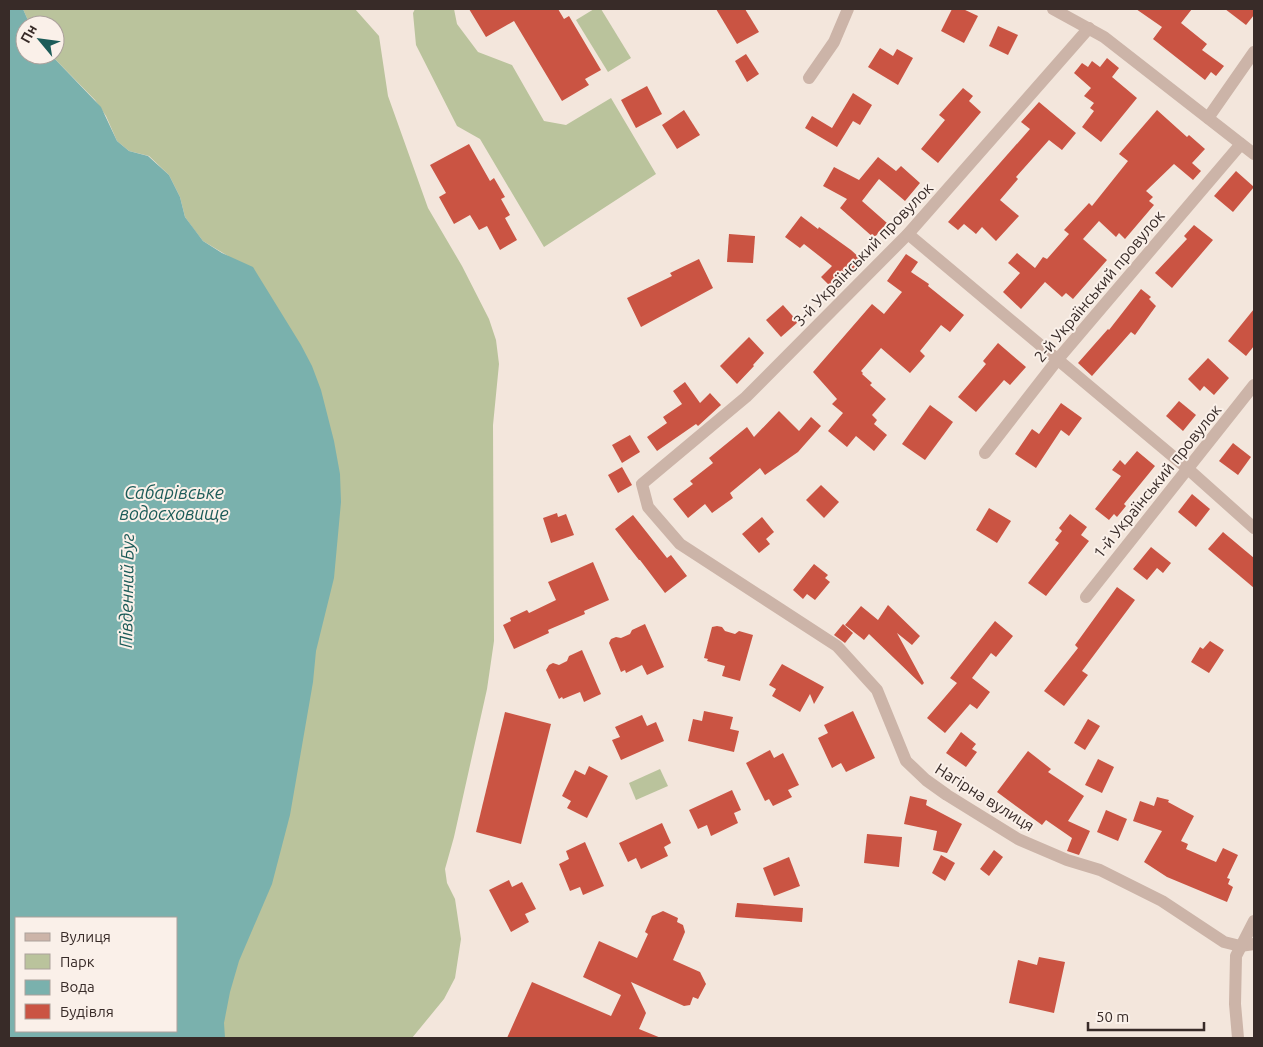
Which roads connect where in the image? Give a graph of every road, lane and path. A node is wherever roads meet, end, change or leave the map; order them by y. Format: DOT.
graph roads {
  1 [pos="848,9"];
  2 [pos="1053,9"];
  3 [pos="1089,28"];
  4 [pos="1254,52"];
  5 [pos="808,78"];
  6 [pos="1208,118"];
  7 [pos="1241,144"];
  8 [pos="1254,154"];
  9 [pos="908,234"];
  10 [pos="1058,359"];
  11 [pos="1254,385"];
  12 [pos="985,453"];
  13 [pos="1188,469"];
  14 [pos="642,484"];
  15 [pos="1254,528"];
  16 [pos="1086,597"];
  17 [pos="1254,921"];
  18 [pos="1254,944"];
  19 [pos="1240,946"];
  20 [pos="1238,1038"];
  1 -- 5 [label="street"];
  2 -- 3 [label="street"];
  3 -- 6 [label="street"];
  3 -- 9 [label="street, 3-й Український провулок"];
  4 -- 6 [label="street"];
  6 -- 7 [label="street"];
  7 -- 8 [label="street"];
  7 -- 10 [label="street, 2-й Український провулок"];
  9 -- 10 [label="street"];
  9 -- 14 [label="street, 3-й Український провулок"];
  10 -- 12 [label="street, 2-й Український провулок"];
  10 -- 13 [label="street"];
  11 -- 13 [label="street, 1-й Український провулок"];
  13 -- 15 [label="street"];
  13 -- 16 [label="street, 1-й Український провулок"];
  14 -- 19 [label="street, Нагірна вулиця"];
  17 -- 19 [label="street"];
  18 -- 19 [label="street"];
  19 -- 20 [label="street"];
}
